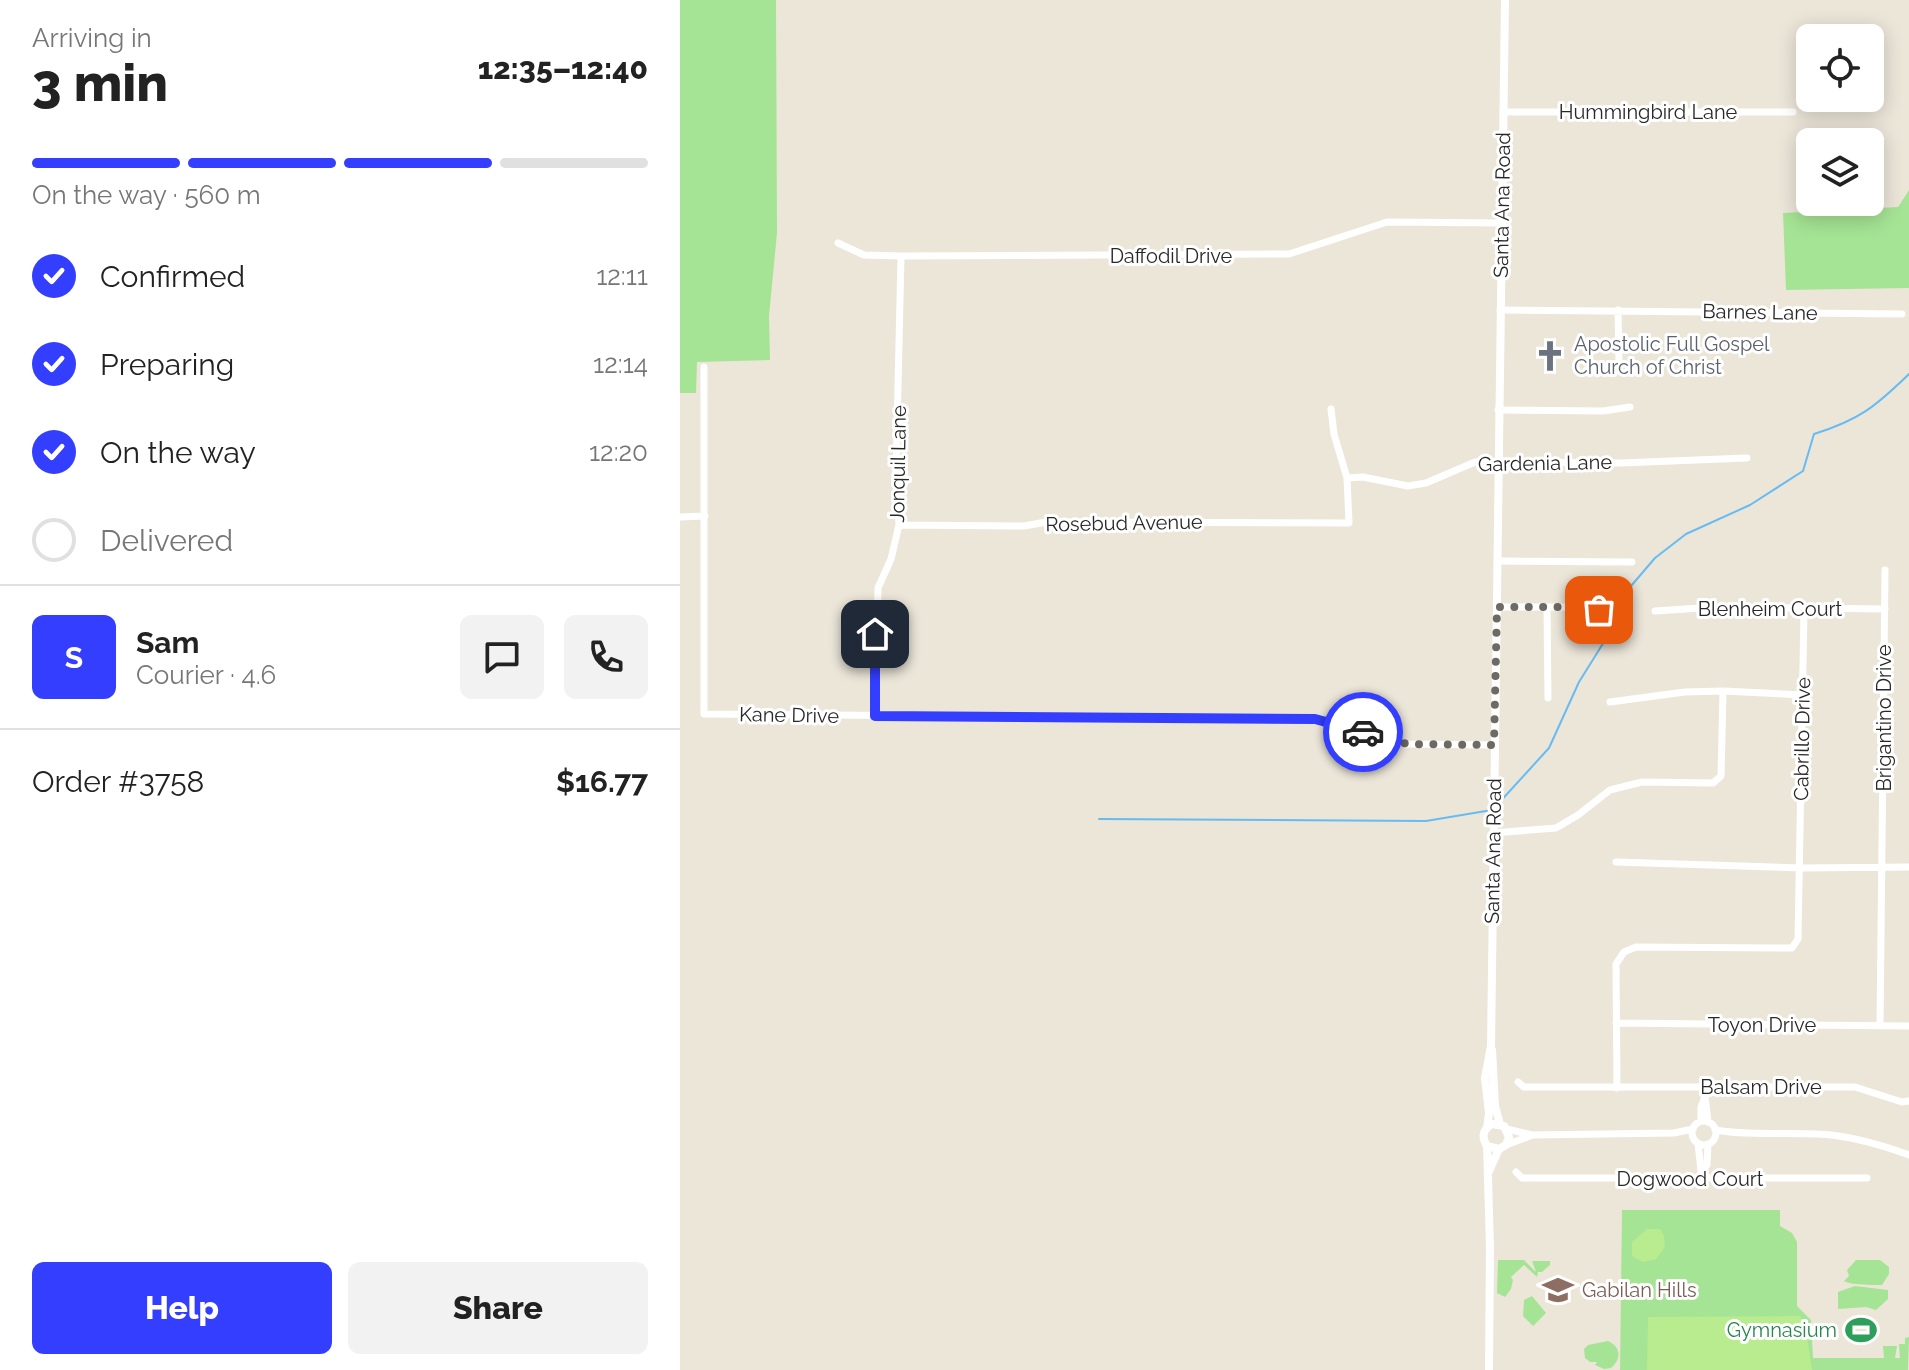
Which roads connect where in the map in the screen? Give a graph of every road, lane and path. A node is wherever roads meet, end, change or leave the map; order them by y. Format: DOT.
graph roads {
  1 [pos="1505,0"];
  2 [pos="1503,112"];
  3 [pos="1793,112"];
  4 [pos="1501,223"];
  5 [pos="838,243"];
  6 [pos="901,256"];
  7 [pos="1500,310"];
  8 [pos="1618,310"];
  9 [pos="1902,314"];
  10 [pos="1619,361"];
  11 [pos="704,367"];
  12 [pos="1630,407"];
  13 [pos="1331,409"];
  14 [pos="1498,410"];
  15 [pos="1747,458"];
  16 [pos="1498,462"];
  17 [pos="1347,478"];
  18 [pos="705,516"];
  19 [pos="680,517"];
  20 [pos="899,525"];
  21 [pos="1498,561"];
  22 [pos="1632,562"];
  23 [pos="1885,570"];
  24 [pos="1497,607"];
  25 [pos="1547,608"];
  26 [pos="1885,609"];
  27 [pos="1599,610"];
  28 [pos="1804,610"];
  29 [pos="1655,611"];
  30 [pos="1723,691"];
  31 [pos="1803,695"];
  32 [pos="1548,698"];
  33 [pos="1610,702"];
  34 [pos="875,716"];
  35 [pos="1494,745"];
  36 [pos="1493,833"];
  37 [pos="1616,862"];
  38 [pos="1883,866"];
  39 [pos="1909,867"];
  40 [pos="1801,868"];
  41 [pos="1616,1023"];
  42 [pos="1880,1026"];
  43 [pos="1909,1026"];
  44 [pos="1491,1046"];
  45 [pos="1518,1082"];
  46 [pos="1704,1087"];
  47 [pos="1617,1088"];
  48 [pos="1906,1101"];
  49 [pos="1704,1122"];
  50 [pos="1504,1126"];
  51 [pos="1487,1128"];
  52 [pos="1715,1130"];
  53 [pos="1734,1133"];
  54 [pos="1532,1135"];
  55 [pos="1695,1136"];
  56 [pos="1711,1141"];
  57 [pos="1487,1146"];
  58 [pos="1502,1147"];
  59 [pos="1909,1155"];
  60 [pos="1702,1170"];
  61 [pos="1489,1171"];
  62 [pos="1516,1172"];
  63 [pos="1867,1178"];
  64 [pos="1702,1180"];
  65 [pos="1489,1370"];
  1 -- 2 [label="street, Santa Ana Road"];
  2 -- 3 [label="street, Hummingbird Lane"];
  2 -- 4 [label="street, Santa Ana Road"];
  4 -- 6 [label="street, Daffodil Drive"];
  4 -- 7 [label="street, Santa Ana Road"];
  5 -- 6 [label="street, Daffodil Drive"];
  6 -- 20 [label="street, Jonquil Lane"];
  7 -- 8 [label="street, Barnes Lane"];
  7 -- 14 [label="street, Santa Ana Road"];
  8 -- 9 [label="street, Barnes Lane"];
  8 -- 10 [label="street"];
  11 -- 18 [label="street"];
  12 -- 14 [label="street"];
  13 -- 17 [label="street"];
  14 -- 16 [label="street, Santa Ana Road"];
  15 -- 16 [label="street, Gardenia Lane"];
  16 -- 17 [label="street, Gardenia Lane"];
  16 -- 21 [label="street, Santa Ana Road"];
  17 -- 20 [label="street, Rosebud Avenue"];
  18 -- 19 [label="street"];
  18 -- 34 [label="street, Kane Drive"];
  20 -- 34 [label="street, Jonquil Lane"];
  21 -- 22 [label="street"];
  21 -- 24 [label="street, Santa Ana Road"];
  23 -- 26 [label="street, Brigantino Drive"];
  24 -- 25 [label="street"];
  24 -- 35 [label="street, Santa Ana Road"];
  25 -- 27 [label="street"];
  25 -- 32 [label="street"];
  26 -- 28 [label="street, Blenheim Court"];
  26 -- 38 [label="street, Brigantino Drive"];
  28 -- 29 [label="street, Blenheim Court"];
  28 -- 31 [label="street, Cabrillo Drive"];
  30 -- 31 [label="street"];
  30 -- 33 [label="street"];
  30 -- 36 [label="street"];
  31 -- 40 [label="street, Cabrillo Drive"];
  34 -- 35 [label="street, Kane Drive"];
  35 -- 36 [label="street, Santa Ana Road"];
  36 -- 44 [label="street, Santa Ana Road"];
  37 -- 40 [label="street"];
  38 -- 39 [label="street"];
  38 -- 40 [label="street"];
  38 -- 42 [label="street, Brigantino Drive"];
  40 -- 41 [label="street, Cabrillo Drive"];
  41 -- 42 [label="street, Toyon Drive"];
  41 -- 47 [label="street"];
  42 -- 43 [label="street, Toyon Drive"];
  44 -- 50 [label="street, Santa Ana Road"];
  44 -- 51 [label="street, Santa Ana Road"];
  45 -- 47 [label="street, Balsam Drive"];
  46 -- 47 [label="street, Balsam Drive"];
  46 -- 48 [label="street, Balsam Drive"];
  46 -- 49 [label="street"];
  49 -- 52 [label="street"];
  49 -- 55 [label="street"];
  50 -- 51 [label="street"];
  50 -- 54 [label="street"];
  50 -- 58 [label="street, Santa Ana Road"];
  51 -- 57 [label="street, Santa Ana Road"];
  52 -- 53 [label="street"];
  52 -- 56 [label="street"];
  53 -- 56 [label="street"];
  53 -- 59 [label="street"];
  54 -- 55 [label="street"];
  54 -- 58 [label="street"];
  55 -- 56 [label="street"];
  55 -- 60 [label="street"];
  56 -- 60 [label="street"];
  57 -- 58 [label="street"];
  57 -- 61 [label="street, Santa Ana Road"];
  58 -- 61 [label="street, Santa Ana Road"];
  60 -- 64 [label="street"];
  61 -- 65 [label="street, Santa Ana Road"];
  62 -- 64 [label="street, Dogwood Court"];
  63 -- 64 [label="street, Dogwood Court"];
}
